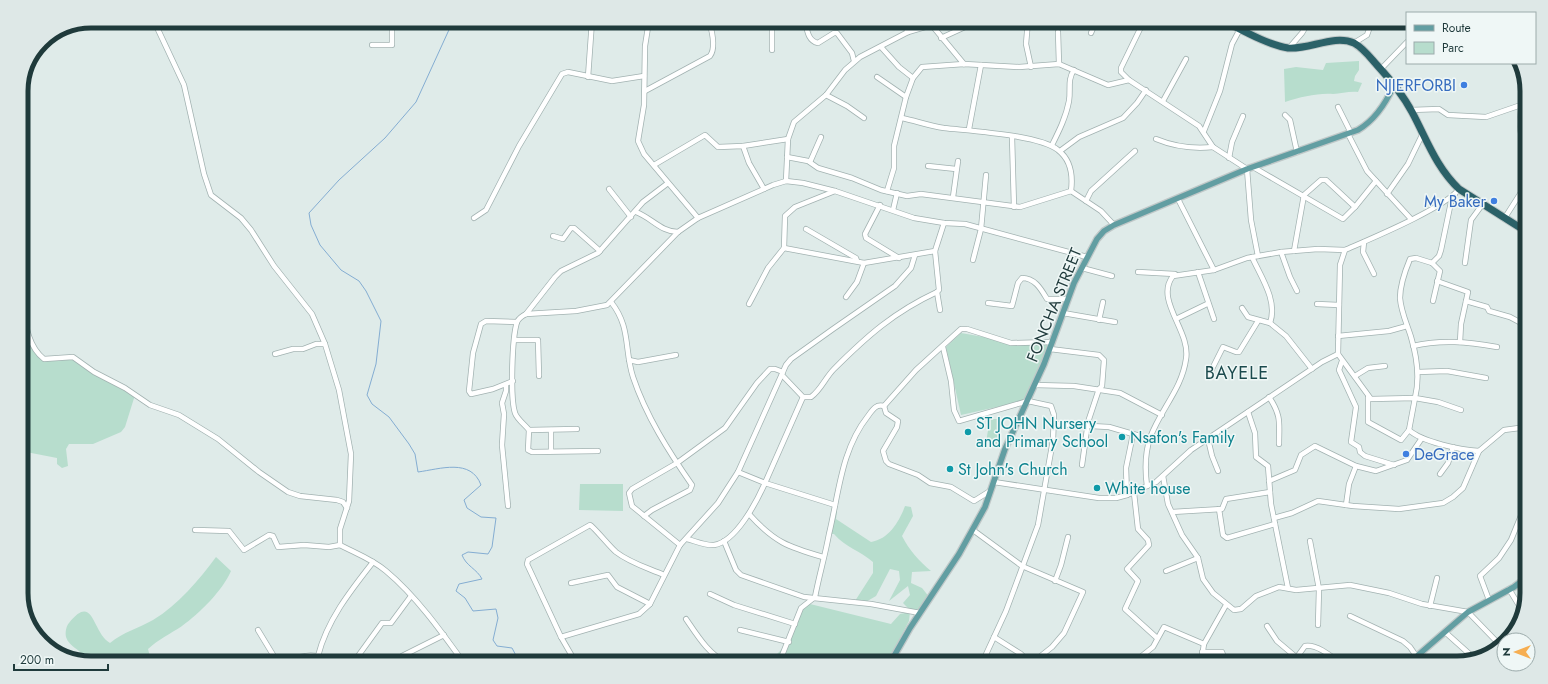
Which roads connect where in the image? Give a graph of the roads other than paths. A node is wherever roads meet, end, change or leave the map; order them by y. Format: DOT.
graph roads {
  1 [pos="157,28"];
  2 [pos="392,28"];
  3 [pos="592,28"];
  4 [pos="648,28"];
  5 [pos="710,28"];
  6 [pos="772,28"];
  7 [pos="807,28"];
  8 [pos="906,28"];
  9 [pos="922,28"];
  10 [pos="935,28"];
  11 [pos="963,28"];
  12 [pos="1027,28"];
  13 [pos="1093,28"];
  14 [pos="1139,28"];
  15 [pos="1305,28"];
  16 [pos="1370,28"];
  17 [pos="1240,29"];
  18 [pos="908,32"];
  19 [pos="1058,32"];
  20 [pos="1091,33"];
  21 [pos="941,38"];
  22 [pos="1406,43"];
  23 [pos="1354,44"];
  24 [pos="372,45"];
  25 [pos="881,47"];
  26 [pos="1288,48"];
  27 [pos="772,50"];
  28 [pos="1186,59"];
  29 [pos="854,61"];
  30 [pos="964,64"];
  31 [pos="1059,64"];
  32 [pos="981,65"];
  33 [pos="1030,66"];
  34 [pos="1381,69"];
  35 [pos="1074,70"];
  36 [pos="644,76"];
  37 [pos="588,77"];
  38 [pos="877,77"];
  39 [pos="913,78"];
  40 [pos="1129,80"];
  41 [pos="1394,85"];
  42 [pos="1146,90"];
  43 [pos="645,91"];
  44 [pos="826,95"];
  45 [pos="906,97"];
  46 [pos="1163,101"];
  47 [pos="1520,104"];
  48 [pos="1338,107"];
  49 [pos="1411,110"];
  50 [pos="1285,115"];
  51 [pos="1243,116"];
  52 [pos="864,118"];
  53 [pos="902,118"];
  54 [pos="968,130"];
  55 [pos="1204,131"];
  56 [pos="1349,133"];
  57 [pos="1423,133"];
  58 [pos="821,137"];
  59 [pos="1012,137"];
  60 [pos="788,139"];
  61 [pos="1156,139"];
  62 [pos="1052,145"];
  63 [pos="743,146"];
  64 [pos="1213,147"];
  65 [pos="1060,151"];
  66 [pos="1135,151"];
  67 [pos="1297,152"];
  68 [pos="787,157"];
  69 [pos="1229,158"];
  70 [pos="958,161"];
  71 [pos="810,162"];
  72 [pos="654,165"];
  73 [pos="928,166"];
  74 [pos="1253,167"];
  75 [pos="956,169"];
  76 [pos="1247,169"];
  77 [pos="986,175"];
  78 [pos="786,181"];
  79 [pos="1376,182"];
  80 [pos="668,183"];
  81 [pos="609,189"];
  82 [pos="764,189"];
  83 [pos="835,191"];
  84 [pos="887,191"];
  85 [pos="1072,192"];
  86 [pos="1457,192"];
  87 [pos="896,193"];
  88 [pos="1387,194"];
  89 [pos="1520,194"];
  90 [pos="1304,195"];
  91 [pos="953,198"];
  92 [pos="1178,199"];
  93 [pos="1086,200"];
  94 [pos="983,203"];
  95 [pos="1482,204"];
  96 [pos="880,205"];
  97 [pos="1014,207"];
  98 [pos="1355,207"];
  99 [pos="893,210"];
  100 [pos="636,212"];
  101 [pos="631,217"];
  102 [pos="474,218"];
  103 [pos="698,218"];
  104 [pos="1411,219"];
  105 [pos="1504,219"];
  106 [pos="944,223"];
  107 [pos="1114,225"];
  108 [pos="1520,228"];
  109 [pos="806,229"];
  110 [pos="981,229"];
  111 [pos="678,232"];
  112 [pos="553,236"];
  113 [pos="1364,242"];
  114 [pos="784,248"];
  115 [pos="1346,250"];
  116 [pos="600,251"];
  117 [pos="935,251"];
  118 [pos="1294,251"];
  119 [pos="1280,252"];
  120 [pos="915,255"];
  121 [pos="1258,256"];
  122 [pos="1087,257"];
  123 [pos="1252,257"];
  124 [pos="899,258"];
  125 [pos="973,260"];
  126 [pos="858,261"];
  127 [pos="864,263"];
  128 [pos="1432,263"];
  129 [pos="1465,263"];
  130 [pos="1082,268"];
  131 [pos="1214,270"];
  132 [pos="1138,272"];
  133 [pos="1198,272"];
  134 [pos="1175,274"];
  135 [pos="1374,274"];
  136 [pos="1112,276"];
  137 [pos="1437,281"];
  138 [pos="1297,291"];
  139 [pos="937,292"];
  140 [pos="846,297"];
  141 [pos="1068,299"];
  142 [pos="1433,301"];
  143 [pos="1466,301"];
  144 [pos="611,302"];
  145 [pos="1102,302"];
  146 [pos="988,303"];
  147 [pos="748,304"];
  148 [pos="1208,304"];
  149 [pos="1317,304"];
  150 [pos="1338,306"];
  151 [pos="1242,308"];
  152 [pos="940,310"];
  153 [pos="1063,313"];
  154 [pos="526,314"];
  155 [pos="1176,319"];
  156 [pos="1214,319"];
  157 [pos="1099,320"];
  158 [pos="1258,321"];
  159 [pos="517,322"];
  160 [pos="1115,322"];
  161 [pos="1520,322"];
  162 [pos="1270,323"];
  163 [pos="1407,326"];
  164 [pos="28,332"];
  165 [pos="1338,336"];
  166 [pos="515,340"];
  167 [pos="1052,342"];
  168 [pos="1460,342"];
  169 [pos="325,344"];
  170 [pos="1414,346"];
  171 [pos="943,347"];
  172 [pos="1496,347"];
  173 [pos="1050,349"];
  174 [pos="275,354"];
  175 [pos="1338,354"];
  176 [pos="676,355"];
  177 [pos="629,360"];
  178 [pos="1342,361"];
  179 [pos="1385,366"];
  180 [pos="1312,369"];
  181 [pos="1418,372"];
  182 [pos="783,373"];
  183 [pos="538,376"];
  184 [pos="1355,376"];
  185 [pos="1208,377"];
  186 [pos="1486,378"];
  187 [pos="513,381"];
  188 [pos="506,385"];
  189 [pos="1035,385"];
  190 [pos="1099,389"];
  191 [pos="803,397"];
  192 [pos="1368,397"];
  193 [pos="1269,398"];
  194 [pos="1415,398"];
  195 [pos="1028,401"];
  196 [pos="884,406"];
  197 [pos="1461,410"];
  198 [pos="1248,412"];
  199 [pos="1162,415"];
  200 [pos="1054,424"];
  201 [pos="1089,426"];
  202 [pos="1520,428"];
  203 [pos="577,429"];
  204 [pos="529,430"];
  205 [pos="551,430"];
  206 [pos="1409,430"];
  207 [pos="1134,434"];
  208 [pos="1422,438"];
  209 [pos="1150,439"];
  210 [pos="1208,440"];
  211 [pos="1279,444"];
  212 [pos="1453,447"];
  213 [pos="1479,450"];
  214 [pos="551,451"];
  215 [pos="598,451"];
  216 [pos="677,463"];
  217 [pos="1082,465"];
  218 [pos="1394,465"];
  219 [pos="1356,466"];
  220 [pos="1218,471"];
  221 [pos="738,472"];
  222 [pos="1440,474"];
  223 [pos="1163,476"];
  224 [pos="1269,481"];
  225 [pos="994,482"];
  226 [pos="766,483"];
  227 [pos="1147,486"];
  228 [pos="992,490"];
  229 [pos="1044,490"];
  230 [pos="1270,492"];
  231 [pos="1134,493"];
  232 [pos="1127,495"];
  233 [pos="834,505"];
  234 [pos="1346,505"];
  235 [pos="508,506"];
  236 [pos="347,508"];
  237 [pos="1219,509"];
  238 [pos="1172,512"];
  239 [pos="749,514"];
  240 [pos="644,516"];
  241 [pos="1274,518"];
  242 [pos="1520,518"];
  243 [pos="1276,524"];
  244 [pos="195,530"];
  245 [pos="973,530"];
  246 [pos="1068,537"];
  247 [pos="687,539"];
  248 [pos="724,541"];
  249 [pos="1310,541"];
  250 [pos="340,545"];
  251 [pos="680,545"];
  252 [pos="823,557"];
  253 [pos="1198,558"];
  254 [pos="373,562"];
  255 [pos="1022,566"];
  256 [pos="1166,570"];
  257 [pos="664,575"];
  258 [pos="1437,578"];
  259 [pos="1055,581"];
  260 [pos="1520,582"];
  261 [pos="571,583"];
  262 [pos="1288,588"];
  263 [pos="1319,589"];
  264 [pos="1509,589"];
  265 [pos="710,594"];
  266 [pos="411,596"];
  267 [pos="815,597"];
  268 [pos="1490,600"];
  269 [pos="650,604"];
  270 [pos="1226,605"];
  271 [pos="1519,605"];
  272 [pos="1430,606"];
  273 [pos="1468,612"];
  274 [pos="920,613"];
  275 [pos="1350,616"];
  276 [pos="686,619"];
  277 [pos="795,624"];
  278 [pos="1318,625"];
  279 [pos="1267,626"];
  280 [pos="258,630"];
  281 [pos="740,630"];
  282 [pos="1445,632"];
  283 [pos="444,635"];
  284 [pos="560,637"];
  285 [pos="994,637"];
  286 [pos="1157,638"];
  287 [pos="1496,641"];
  288 [pos="789,642"];
  289 [pos="1204,644"];
  290 [pos="1202,652"];
  291 [pos="1470,654"];
  292 [pos="274,656"];
  293 [pos="299,656"];
  294 [pos="318,656"];
  295 [pos="358,656"];
  296 [pos="402,656"];
  297 [pos="459,656"];
  298 [pos="572,656"];
  299 [pos="717,656"];
  300 [pos="783,656"];
  301 [pos="894,656"];
  302 [pos="985,656"];
  303 [pos="1023,656"];
  304 [pos="1040,656"];
  305 [pos="1142,656"];
  306 [pos="1202,656"];
  307 [pos="1223,656"];
  308 [pos="1296,656"];
  309 [pos="1298,656"];
  310 [pos="1330,656"];
  311 [pos="1416,656"];
  312 [pos="1419,656"];
  1 -- 169 [label="street"];
  2 -- 24 [label="street"];
  3 -- 37 [label="street"];
  4 -- 36 [label="street"];
  5 -- 43 [label="street"];
  6 -- 27 [label="street"];
  7 -- 29 [label="street"];
  8 -- 18 [label="street"];
  9 -- 18 [label="street"];
  10 -- 21 [label="street"];
  11 -- 21 [label="street"];
  12 -- 33 [label="street"];
  13 -- 20 [label="street"];
  14 -- 40 [label="street"];
  15 -- 26 [label="street"];
  16 -- 23 [label="street"];
  17 -- 26 [label="highway"];
  17 -- 55 [label="street"];
  18 -- 25 [label="street"];
  19 -- 31 [label="street"];
  21 -- 30 [label="street"];
  22 -- 34 [label="street"];
  23 -- 26 [label="highway"];
  23 -- 34 [label="highway"];
  25 -- 29 [label="street"];
  25 -- 39 [label="street"];
  28 -- 46 [label="street"];
  29 -- 44 [label="street"];
  30 -- 32 [label="street"];
  30 -- 39 [label="street"];
  31 -- 33 [label="street"];
  31 -- 35 [label="street"];
  32 -- 33 [label="street"];
  32 -- 54 [label="street"];
  34 -- 41 [label="highway"];
  35 -- 40 [label="street"];
  35 -- 62 [label="street"];
  36 -- 37 [label="street"];
  36 -- 43 [label="street"];
  37 -- 102 [label="street"];
  38 -- 45 [label="street"];
  39 -- 45 [label="street"];
  40 -- 42 [label="street"];
  41 -- 49 [label="highway"];
  41 -- 56 [label="main road, FONCHA STREET"];
  42 -- 46 [label="street"];
  42 -- 65 [label="street"];
  43 -- 72 [label="street"];
  44 -- 52 [label="street"];
  44 -- 60 [label="street"];
  45 -- 53 [label="street"];
  46 -- 55 [label="street"];
  47 -- 49 [label="street"];
  48 -- 56 [label="street"];
  49 -- 57 [label="highway"];
  50 -- 67 [label="street"];
  51 -- 69 [label="street"];
  53 -- 54 [label="street"];
  53 -- 84 [label="street"];
  54 -- 59 [label="street"];
  55 -- 64 [label="street"];
  56 -- 67 [label="main road, FONCHA STREET"];
  56 -- 79 [label="street"];
  57 -- 86 [label="highway"];
  57 -- 88 [label="street"];
  58 -- 71 [label="street"];
  59 -- 62 [label="street"];
  59 -- 97 [label="street"];
  60 -- 63 [label="street"];
  60 -- 68 [label="street"];
  61 -- 64 [label="street"];
  62 -- 65 [label="street"];
  63 -- 72 [label="street"];
  63 -- 82 [label="street"];
  64 -- 69 [label="street"];
  65 -- 85 [label="street"];
  66 -- 93 [label="street"];
  67 -- 74 [label="main road, FONCHA STREET"];
  68 -- 71 [label="street"];
  68 -- 78 [label="street"];
  69 -- 76 [label="street"];
  70 -- 75 [label="street"];
  71 -- 84 [label="street"];
  72 -- 80 [label="street"];
  73 -- 75 [label="street"];
  74 -- 76 [label="main road, FONCHA STREET"];
  74 -- 90 [label="street"];
  75 -- 91 [label="street"];
  76 -- 92 [label="main road, FONCHA STREET"];
  76 -- 121 [label="street"];
  77 -- 94 [label="street"];
  78 -- 82 [label="street"];
  78 -- 83 [label="street"];
  79 -- 88 [label="street"];
  79 -- 98 [label="street"];
  80 -- 100 [label="street"];
  80 -- 103 [label="street"];
  81 -- 101 [label="street"];
  82 -- 103 [label="street"];
  83 -- 96 [label="street"];
  83 -- 114 [label="street"];
  84 -- 87 [label="street"];
  85 -- 93 [label="street"];
  85 -- 97 [label="street"];
  86 -- 95 [label="highway"];
  86 -- 104 [label="street"];
  86 -- 128 [label="street"];
  87 -- 91 [label="street"];
  87 -- 99 [label="street"];
  88 -- 104 [label="street"];
  89 -- 105 [label="street"];
  90 -- 98 [label="street"];
  90 -- 98 [label="street"];
  90 -- 118 [label="street"];
  91 -- 94 [label="street"];
  92 -- 107 [label="main road, FONCHA STREET"];
  92 -- 131 [label="street"];
  93 -- 107 [label="street"];
  94 -- 97 [label="street"];
  94 -- 110 [label="street"];
  95 -- 105 [label="highway"];
  95 -- 129 [label="street"];
  96 -- 99 [label="street"];
  96 -- 124 [label="street"];
  99 -- 106 [label="street"];
  100 -- 101 [label="street"];
  100 -- 111 [label="street"];
  101 -- 116 [label="street"];
  103 -- 111 [label="street"];
  104 -- 113 [label="street"];
  105 -- 108 [label="highway"];
  106 -- 110 [label="street"];
  106 -- 117 [label="street"];
  107 -- 122 [label="main road, FONCHA STREET"];
  109 -- 126 [label="street"];
  110 -- 122 [label="street"];
  110 -- 125 [label="street"];
  111 -- 144 [label="street"];
  112 -- 116 [label="street"];
  113 -- 115 [label="street"];
  113 -- 135 [label="street"];
  114 -- 126 [label="street"];
  114 -- 147 [label="street"];
  115 -- 118 [label="street"];
  115 -- 150 [label="street"];
  116 -- 154 [label="street"];
  117 -- 120 [label="street"];
  117 -- 139 [label="street"];
  118 -- 119 [label="street"];
  119 -- 121 [label="street"];
  119 -- 138 [label="street"];
  120 -- 124 [label="street"];
  120 -- 182 [label="street"];
  121 -- 123 [label="street"];
  122 -- 130 [label="main road, FONCHA STREET"];
  123 -- 131 [label="street"];
  123 -- 162 [label="street"];
  124 -- 127 [label="street"];
  126 -- 127 [label="street"];
  127 -- 140 [label="street"];
  128 -- 137 [label="street"];
  128 -- 163 [label="street"];
  130 -- 136 [label="street"];
  130 -- 141 [label="main road, FONCHA STREET"];
  131 -- 133 [label="street"];
  132 -- 134 [label="street"];
  133 -- 134 [label="street"];
  133 -- 148 [label="street"];
  134 -- 155 [label="street"];
  137 -- 142 [label="street"];
  137 -- 143 [label="street"];
  139 -- 152 [label="street"];
  139 -- 191 [label="street"];
  141 -- 146 [label="street"];
  141 -- 153 [label="main road, FONCHA STREET"];
  143 -- 161 [label="street"];
  143 -- 168 [label="street"];
  144 -- 154 [label="street"];
  144 -- 177 [label="street"];
  145 -- 157 [label="street"];
  148 -- 155 [label="street"];
  148 -- 156 [label="street"];
  149 -- 150 [label="street"];
  150 -- 165 [label="street"];
  151 -- 158 [label="street"];
  153 -- 157 [label="street"];
  153 -- 167 [label="main road, FONCHA STREET"];
  154 -- 159 [label="street"];
  155 -- 199 [label="street"];
  157 -- 160 [label="street"];
  158 -- 162 [label="street"];
  158 -- 185 [label="street"];
  159 -- 166 [label="street"];
  159 -- 188 [label="street"];
  162 -- 180 [label="street"];
  163 -- 165 [label="street"];
  163 -- 170 [label="street"];
  164 -- 236 [label="street"];
  165 -- 175 [label="street"];
  166 -- 183 [label="street"];
  166 -- 187 [label="street"];
  167 -- 171 [label="street"];
  167 -- 173 [label="main road, FONCHA STREET"];
  168 -- 170 [label="street"];
  168 -- 172 [label="street"];
  169 -- 174 [label="street"];
  169 -- 236 [label="street"];
  170 -- 181 [label="street"];
  171 -- 195 [label="street"];
  171 -- 196 [label="street"];
  173 -- 189 [label="main road, FONCHA STREET"];
  173 -- 190 [label="street"];
  175 -- 178 [label="street"];
  175 -- 180 [label="street"];
  176 -- 177 [label="street"];
  177 -- 216 [label="street"];
  178 -- 184 [label="street"];
  178 -- 218 [label="street"];
  179 -- 184 [label="street"];
  180 -- 193 [label="street"];
  181 -- 186 [label="street"];
  181 -- 194 [label="street"];
  182 -- 191 [label="street"];
  182 -- 216 [label="street"];
  182 -- 221 [label="street"];
  184 -- 192 [label="street"];
  187 -- 188 [label="street"];
  187 -- 204 [label="street"];
  188 -- 235 [label="street"];
  189 -- 190 [label="street"];
  189 -- 195 [label="main road, FONCHA STREET"];
  190 -- 199 [label="street"];
  190 -- 201 [label="street"];
  191 -- 226 [label="street"];
  192 -- 194 [label="street"];
  192 -- 206 [label="street"];
  193 -- 198 [label="street"];
  193 -- 211 [label="street"];
  194 -- 197 [label="street"];
  194 -- 206 [label="street"];
  195 -- 200 [label="street"];
  195 -- 225 [label="main road, FONCHA STREET"];
  196 -- 228 [label="street"];
  196 -- 233 [label="street"];
  198 -- 210 [label="street"];
  198 -- 224 [label="street"];
  199 -- 209 [label="street"];
  200 -- 201 [label="street"];
  200 -- 229 [label="street"];
  201 -- 207 [label="street"];
  201 -- 217 [label="street"];
  202 -- 213 [label="street"];
  203 -- 205 [label="street"];
  204 -- 205 [label="street"];
  204 -- 214 [label="street"];
  205 -- 214 [label="street"];
  206 -- 208 [label="street"];
  207 -- 209 [label="street"];
  207 -- 232 [label="street"];
  208 -- 212 [label="street"];
  208 -- 218 [label="street"];
  209 -- 227 [label="street"];
  210 -- 220 [label="street"];
  210 -- 223 [label="street"];
  212 -- 213 [label="street"];
  212 -- 222 [label="street"];
  213 -- 234 [label="street"];
  214 -- 215 [label="street"];
  216 -- 240 [label="street"];
  216 -- 240 [label="street"];
  218 -- 219 [label="street"];
  219 -- 224 [label="street"];
  219 -- 234 [label="street"];
  221 -- 226 [label="street"];
  221 -- 247 [label="street"];
  223 -- 227 [label="street"];
  223 -- 238 [label="street"];
  224 -- 230 [label="street"];
  225 -- 228 [label="main road, FONCHA STREET"];
  225 -- 229 [label="street"];
  226 -- 233 [label="street"];
  226 -- 239 [label="street"];
  227 -- 231 [label="street"];
  228 -- 245 [label="main road, FONCHA STREET"];
  229 -- 232 [label="street"];
  229 -- 255 [label="street"];
  230 -- 237 [label="street"];
  230 -- 241 [label="street"];
  231 -- 232 [label="street"];
  231 -- 286 [label="street"];
  233 -- 252 [label="street"];
  234 -- 241 [label="street"];
  236 -- 250 [label="street"];
  237 -- 238 [label="street"];
  237 -- 243 [label="street"];
  238 -- 253 [label="street"];
  239 -- 248 [label="street"];
  239 -- 252 [label="street"];
  240 -- 251 [label="street"];
  241 -- 243 [label="street"];
  242 -- 268 [label="street"];
  243 -- 262 [label="street"];
  244 -- 250 [label="street"];
  245 -- 255 [label="street"];
  245 -- 274 [label="main road, FONCHA STREET"];
  246 -- 259 [label="street"];
  247 -- 248 [label="street"];
  247 -- 251 [label="street"];
  248 -- 267 [label="street"];
  249 -- 263 [label="street"];
  250 -- 254 [label="street"];
  251 -- 257 [label="street"];
  252 -- 267 [label="street"];
  253 -- 256 [label="street"];
  253 -- 270 [label="street"];
  254 -- 266 [label="street"];
  254 -- 294 [label="street"];
  255 -- 259 [label="street"];
  255 -- 285 [label="street"];
  257 -- 269 [label="street"];
  257 -- 284 [label="street"];
  258 -- 272 [label="street"];
  259 -- 304 [label="street"];
  260 -- 264 [label="main road"];
  261 -- 269 [label="street"];
  262 -- 263 [label="street"];
  262 -- 270 [label="street"];
  263 -- 272 [label="street"];
  263 -- 278 [label="street"];
  264 -- 268 [label="main road"];
  264 -- 271 [label="street"];
  265 -- 277 [label="street"];
  266 -- 283 [label="street"];
  266 -- 295 [label="street"];
  267 -- 274 [label="street"];
  267 -- 277 [label="street"];
  268 -- 273 [label="main road"];
  269 -- 284 [label="street"];
  270 -- 289 [label="street"];
  272 -- 273 [label="street"];
  273 -- 282 [label="main road"];
  273 -- 287 [label="street"];
  274 -- 301 [label="main road, FONCHA STREET"];
  275 -- 311 [label="street"];
  276 -- 299 [label="street"];
  277 -- 288 [label="street"];
  279 -- 308 [label="street"];
  280 -- 292 [label="street"];
  281 -- 288 [label="street"];
  282 -- 291 [label="street"];
  282 -- 312 [label="main road"];
  283 -- 296 [label="street"];
  283 -- 297 [label="street"];
  284 -- 298 [label="street"];
  285 -- 302 [label="street"];
  285 -- 303 [label="street"];
  286 -- 289 [label="street"];
  286 -- 305 [label="street"];
  288 -- 300 [label="street"];
  289 -- 290 [label="street"];
  290 -- 306 [label="street"];
  290 -- 307 [label="street"];
  293 -- 294 [label="street"];
  309 -- 310 [label="street"];
}
